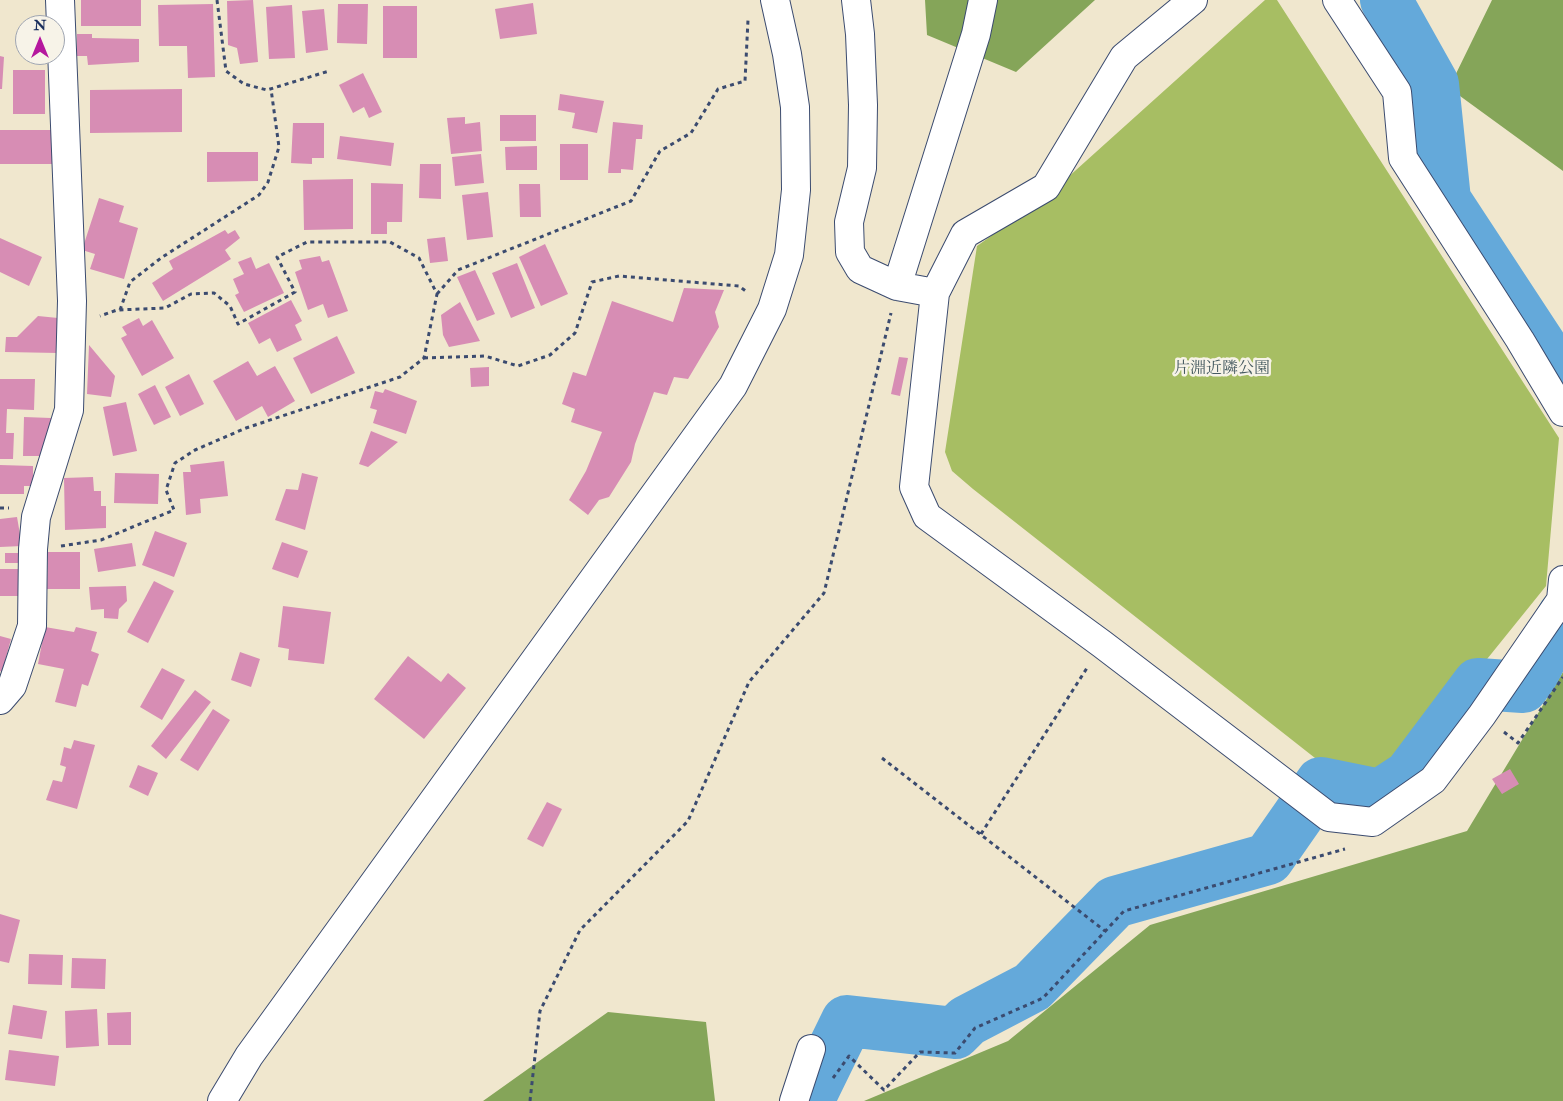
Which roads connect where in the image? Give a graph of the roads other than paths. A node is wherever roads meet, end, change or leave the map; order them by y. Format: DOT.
graph roads {
  1 [pos="60,0"];
  2 [pos="775,0"];
  3 [pos="856,0"];
  4 [pos="983,0"];
  5 [pos="1194,0"];
  6 [pos="1338,0"];
  7 [pos="897,286"];
  8 [pos="935,293"];
  9 [pos="1563,412"];
  10 [pos="1563,580"];
  11 [pos="0,700"];
  12 [pos="811,1049"];
  13 [pos="222,1101"];
  14 [pos="794,1101"];
  1 -- 11 [label="street"];
  2 -- 13 [label="street"];
  3 -- 7 [label="street"];
  4 -- 7 [label="street"];
  5 -- 8 [label="street"];
  6 -- 9 [label="street"];
  7 -- 8 [label="street"];
  8 -- 10 [label="street"];
  12 -- 14 [label="street"];
}
